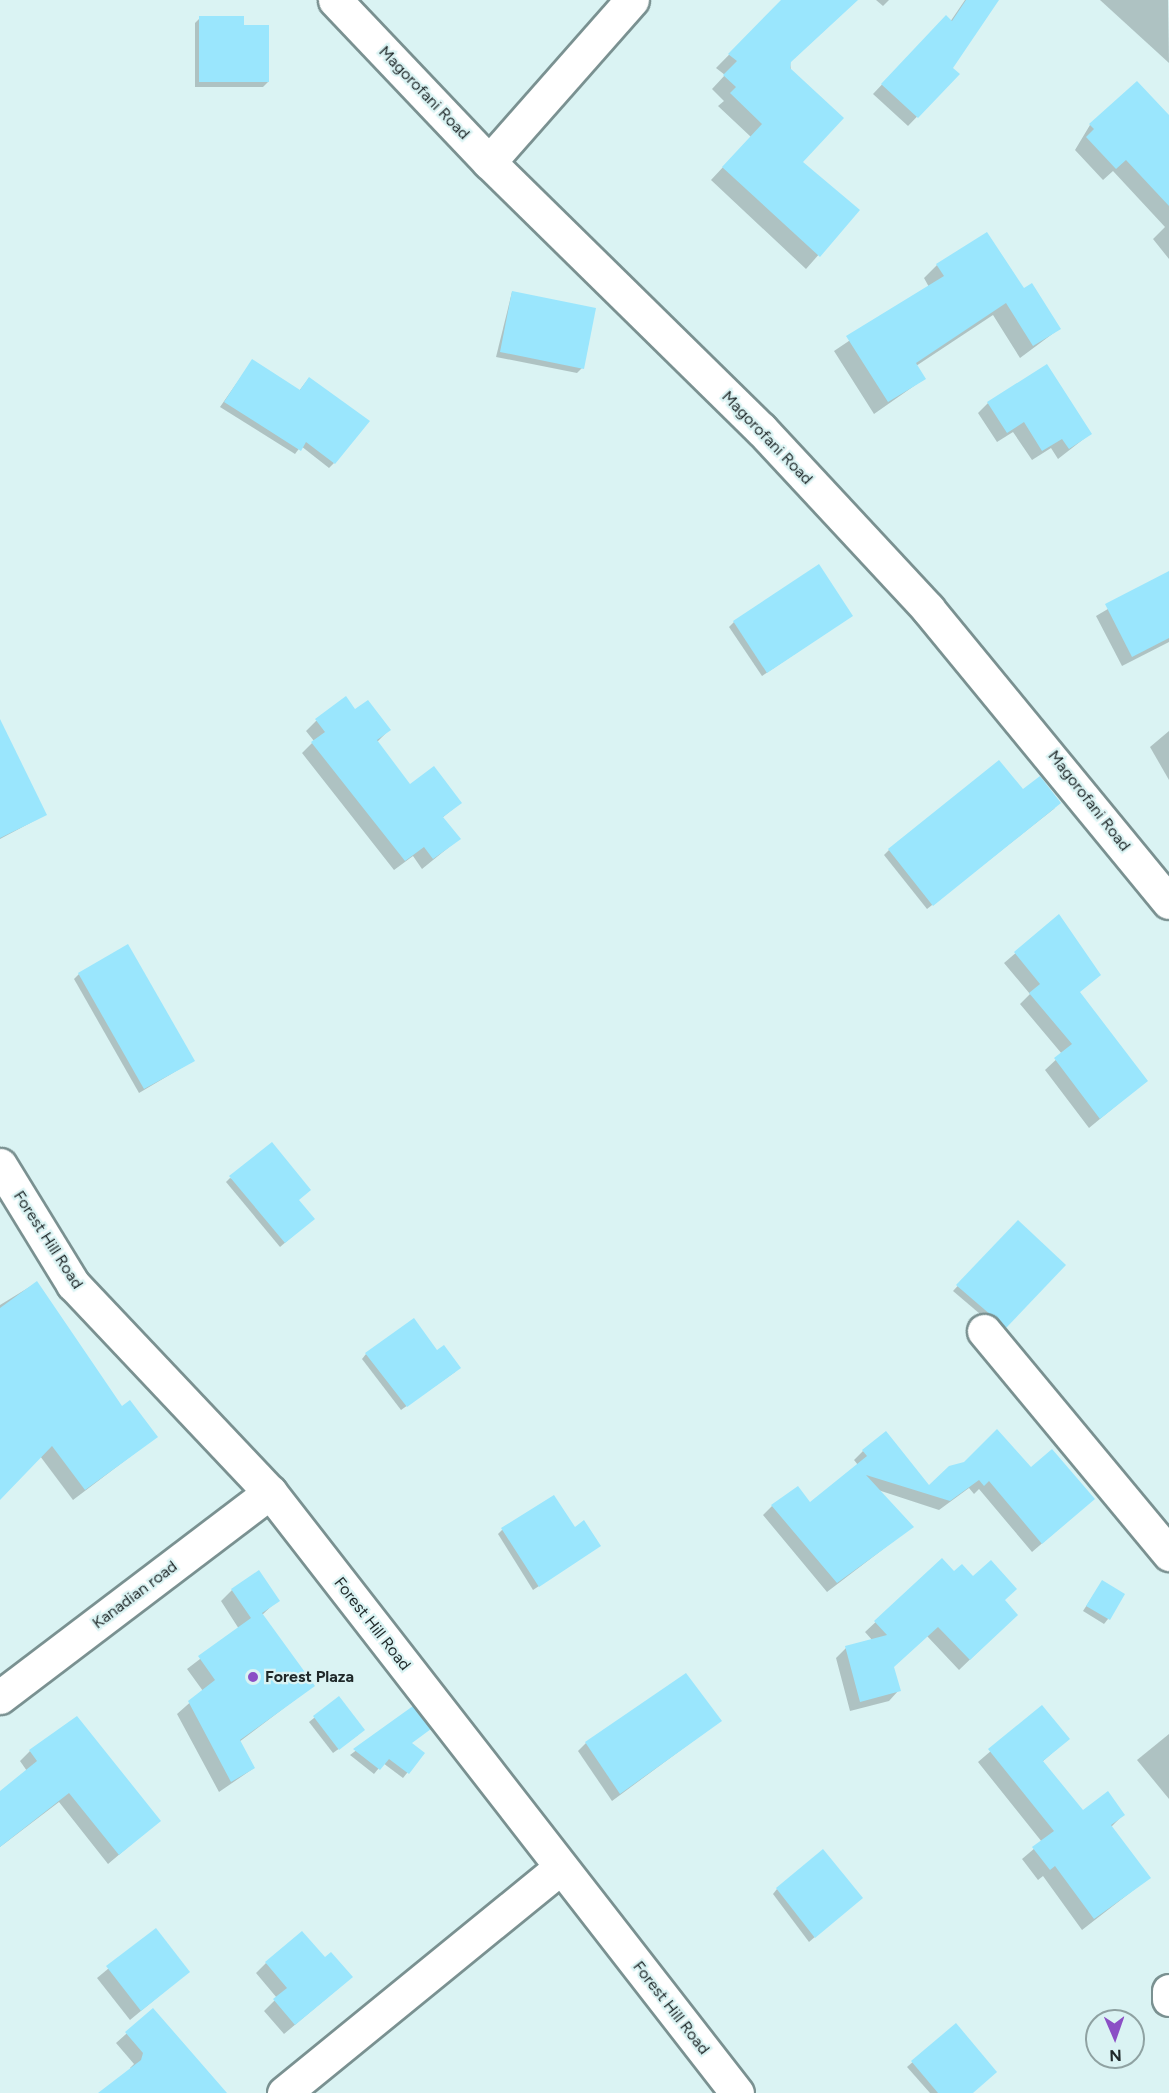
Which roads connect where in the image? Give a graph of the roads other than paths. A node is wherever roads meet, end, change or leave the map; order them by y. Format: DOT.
graph roads {
  1 [pos="335,0"];
  2 [pos="632,0"];
  3 [pos="489,162"];
  4 [pos="1169,902"];
  5 [pos="0,1164"];
  6 [pos="984,1331"];
  7 [pos="270,1492"];
  8 [pos="1169,1554"];
  9 [pos="0,1697"];
  10 [pos="561,1867"];
  11 [pos="1169,1991"];
  12 [pos="1169,1999"];
  13 [pos="284,2093"];
  14 [pos="737,2093"];
  1 -- 3 [label="street, Magorofani Road"];
  2 -- 3 [label="street"];
  3 -- 4 [label="street, Magorofani Road"];
  5 -- 7 [label="street, Forest Hill Road"];
  6 -- 8 [label="street"];
  7 -- 9 [label="street, Kanadian road"];
  7 -- 10 [label="street, Forest Hill Road"];
  10 -- 13 [label="street"];
  10 -- 14 [label="street, Forest Hill Road"];
  11 -- 12 [label="street"];
}
